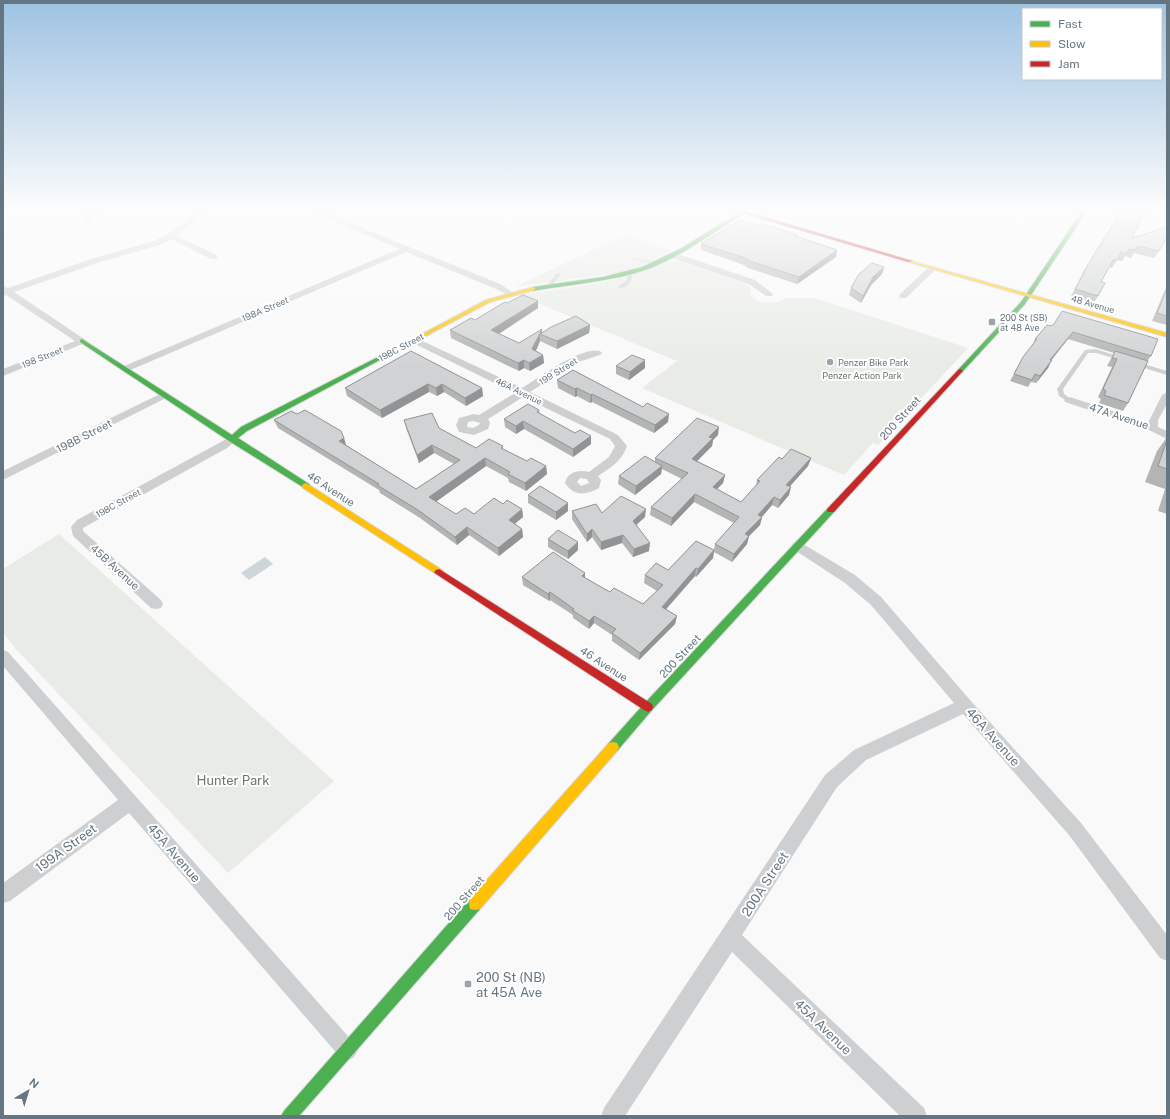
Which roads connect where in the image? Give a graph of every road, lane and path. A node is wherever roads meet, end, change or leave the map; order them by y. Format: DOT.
graph roads {
  1 [pos="87,263"];
  2 [pos="372,263"];
  3 [pos="441,263"];
  4 [pos="658,263"];
  5 [pos="696,263"];
  6 [pos="917,263"];
  7 [pos="1050,263"];
  8 [pos="933,268"];
  9 [pos="630,273"];
  10 [pos="559,274"];
  11 [pos="550,285"];
  12 [pos="621,287"];
  13 [pos="4,291"];
  14 [pos="510,293"];
  15 [pos="769,294"];
  16 [pos="1028,295"];
  17 [pos="903,296"];
  18 [pos="1167,335"];
  19 [pos="414,340"];
  20 [pos="82,341"];
  21 [pos="597,353"];
  22 [pos="1123,359"];
  23 [pos="1130,361"];
  24 [pos="125,370"];
  25 [pos="3,373"];
  26 [pos="1167,373"];
  27 [pos="524,393"];
  28 [pos="164,395"];
  29 [pos="1167,395"];
  30 [pos="1070,400"];
  31 [pos="481,419"];
  32 [pos="1153,428"];
  33 [pos="1167,436"];
  34 [pos="232,439"];
  35 [pos="3,476"];
  36 [pos="591,476"];
  37 [pos="77,527"];
  38 [pos="798,546"];
  39 [pos="156,604"];
  40 [pos="3,656"];
  41 [pos="965,705"];
  42 [pos="648,707"];
  43 [pos="130,802"];
  44 [pos="3,894"];
  45 [pos="730,937"];
  46 [pos="1167,951"];
  47 [pos="347,1050"];
  48 [pos="289,1116"];
  49 [pos="612,1116"];
  50 [pos="916,1116"];
  1 -- 13 [label="street"];
  2 -- 24 [label="street, 198A Street"];
  3 -- 14 [label="street"];
  4 -- 9 [label="street, 198C Street"];
  5 -- 15 [label="street"];
  6 -- 8 [label="street, 48 Avenue"];
  7 -- 16 [label="street, 200 Street"];
  8 -- 16 [label="street, 48 Avenue"];
  8 -- 17 [label="street"];
  9 -- 11 [label="street, 198C Street"];
  9 -- 12 [label="lane"];
  10 -- 11 [label="lane"];
  11 -- 14 [label="street, 198C Street"];
  13 -- 20 [label="street, 46 Avenue"];
  14 -- 19 [label="street, 198C Street"];
  16 -- 18 [label="street, 48 Avenue"];
  16 -- 38 [label="street, 200 Street"];
  19 -- 27 [label="street, 46A Avenue"];
  19 -- 34 [label="street, 198C Street"];
  20 -- 24 [label="street, 46 Avenue"];
  20 -- 25 [label="street, 198 Street"];
  21 -- 27 [label="street, 199 Street"];
  22 -- 30 [label="lane"];
  23 -- 26 [label="lane"];
  24 -- 28 [label="street, 46 Avenue"];
  27 -- 31 [label="street, 199 Street"];
  27 -- 36 [label="street, 46A Avenue"];
  28 -- 34 [label="street, 46 Avenue"];
  28 -- 35 [label="street, 198B Street"];
  29 -- 32 [label="street"];
  30 -- 32 [label="street, 47A Avenue"];
  32 -- 33 [label="street, 47A Avenue"];
  34 -- 37 [label="street, 198C Street"];
  34 -- 42 [label="street, 46 Avenue"];
  37 -- 39 [label="street, 45B Avenue"];
  38 -- 41 [label="street, 46A Avenue"];
  38 -- 42 [label="street, 200 Street"];
  40 -- 43 [label="street, 45A Avenue"];
  41 -- 45 [label="street, 200A Street"];
  41 -- 46 [label="street, 46A Avenue"];
  42 -- 47 [label="street, 200 Street"];
  43 -- 44 [label="street, 199A Street"];
  43 -- 47 [label="street, 45A Avenue"];
  45 -- 49 [label="street, 200A Street"];
  45 -- 50 [label="street, 45A Avenue"];
  47 -- 48 [label="street, 200 Street"];
}
